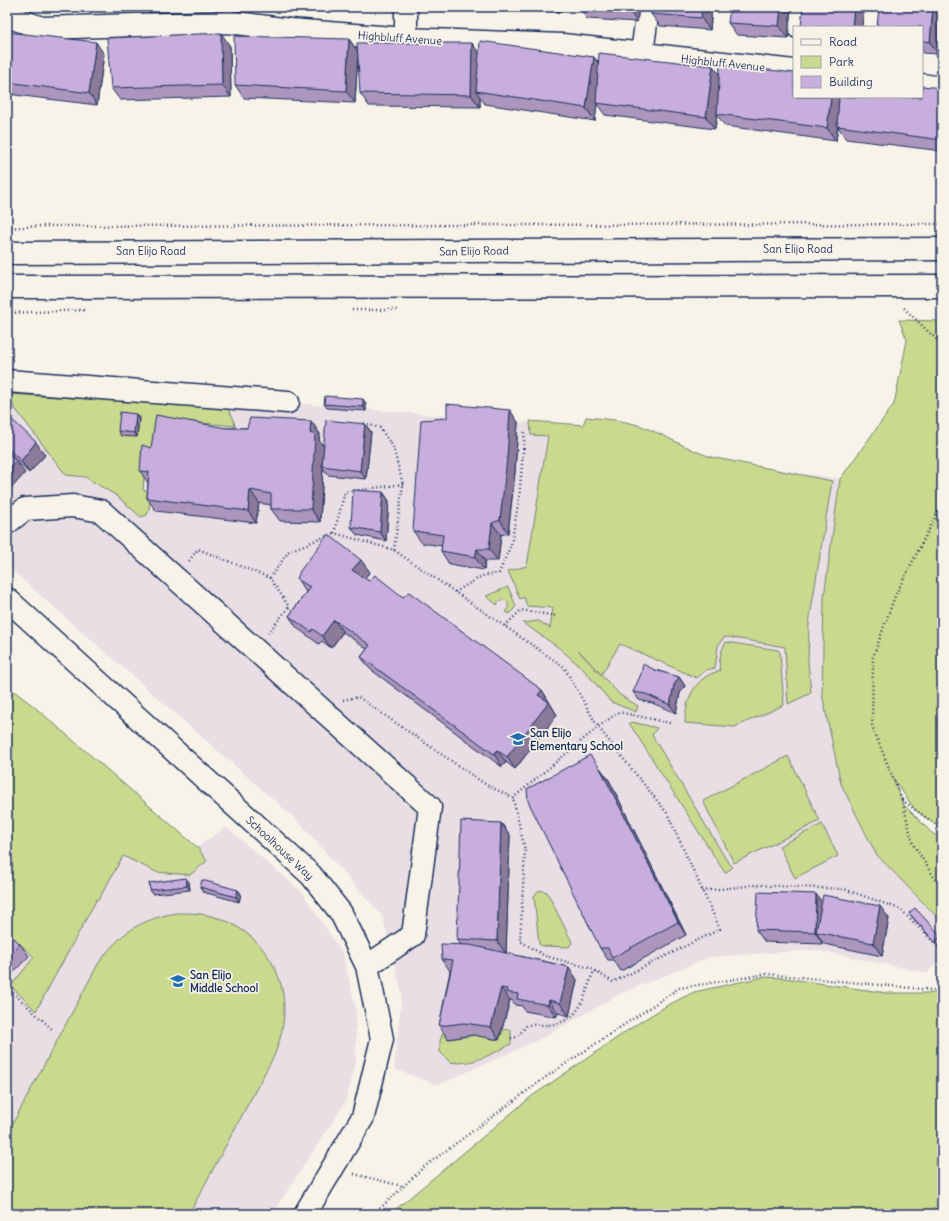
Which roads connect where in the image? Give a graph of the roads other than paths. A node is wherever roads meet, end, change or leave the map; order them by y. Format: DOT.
graph roads {
  1 [pos="406,7"];
  2 [pos="648,7"];
  3 [pos="800,7"];
  4 [pos="7,16"];
  5 [pos="798,26"];
  6 [pos="406,40"];
  7 [pos="642,54"];
  8 [pos="793,71"];
  9 [pos="923,85"];
  10 [pos="942,88"];
  11 [pos="942,249"];
  12 [pos="7,253"];
  13 [pos="942,286"];
  14 [pos="7,287"];
  15 [pos="7,382"];
  16 [pos="288,402"];
  17 [pos="7,523"];
  18 [pos="7,599"];
  19 [pos="367,966"];
  20 [pos="305,1214"];
  1 -- 6 [label="main road"];
  2 -- 7 [label="main road"];
  3 -- 5 [label="main road"];
  4 -- 6 [label="main road, Highbluff Avenue"];
  6 -- 7 [label="main road, Highbluff Avenue"];
  7 -- 8 [label="main road, Highbluff Avenue"];
  9 -- 10 [label="main road"];
  11 -- 12 [label="main road, San Elijo Road"];
  13 -- 14 [label="main road"];
  15 -- 16 [label="main road"];
  17 -- 19 [label="main road"];
  18 -- 19 [label="main road, Schoolhouse Way"];
  19 -- 20 [label="main road, Schoolhouse Way"];
}
